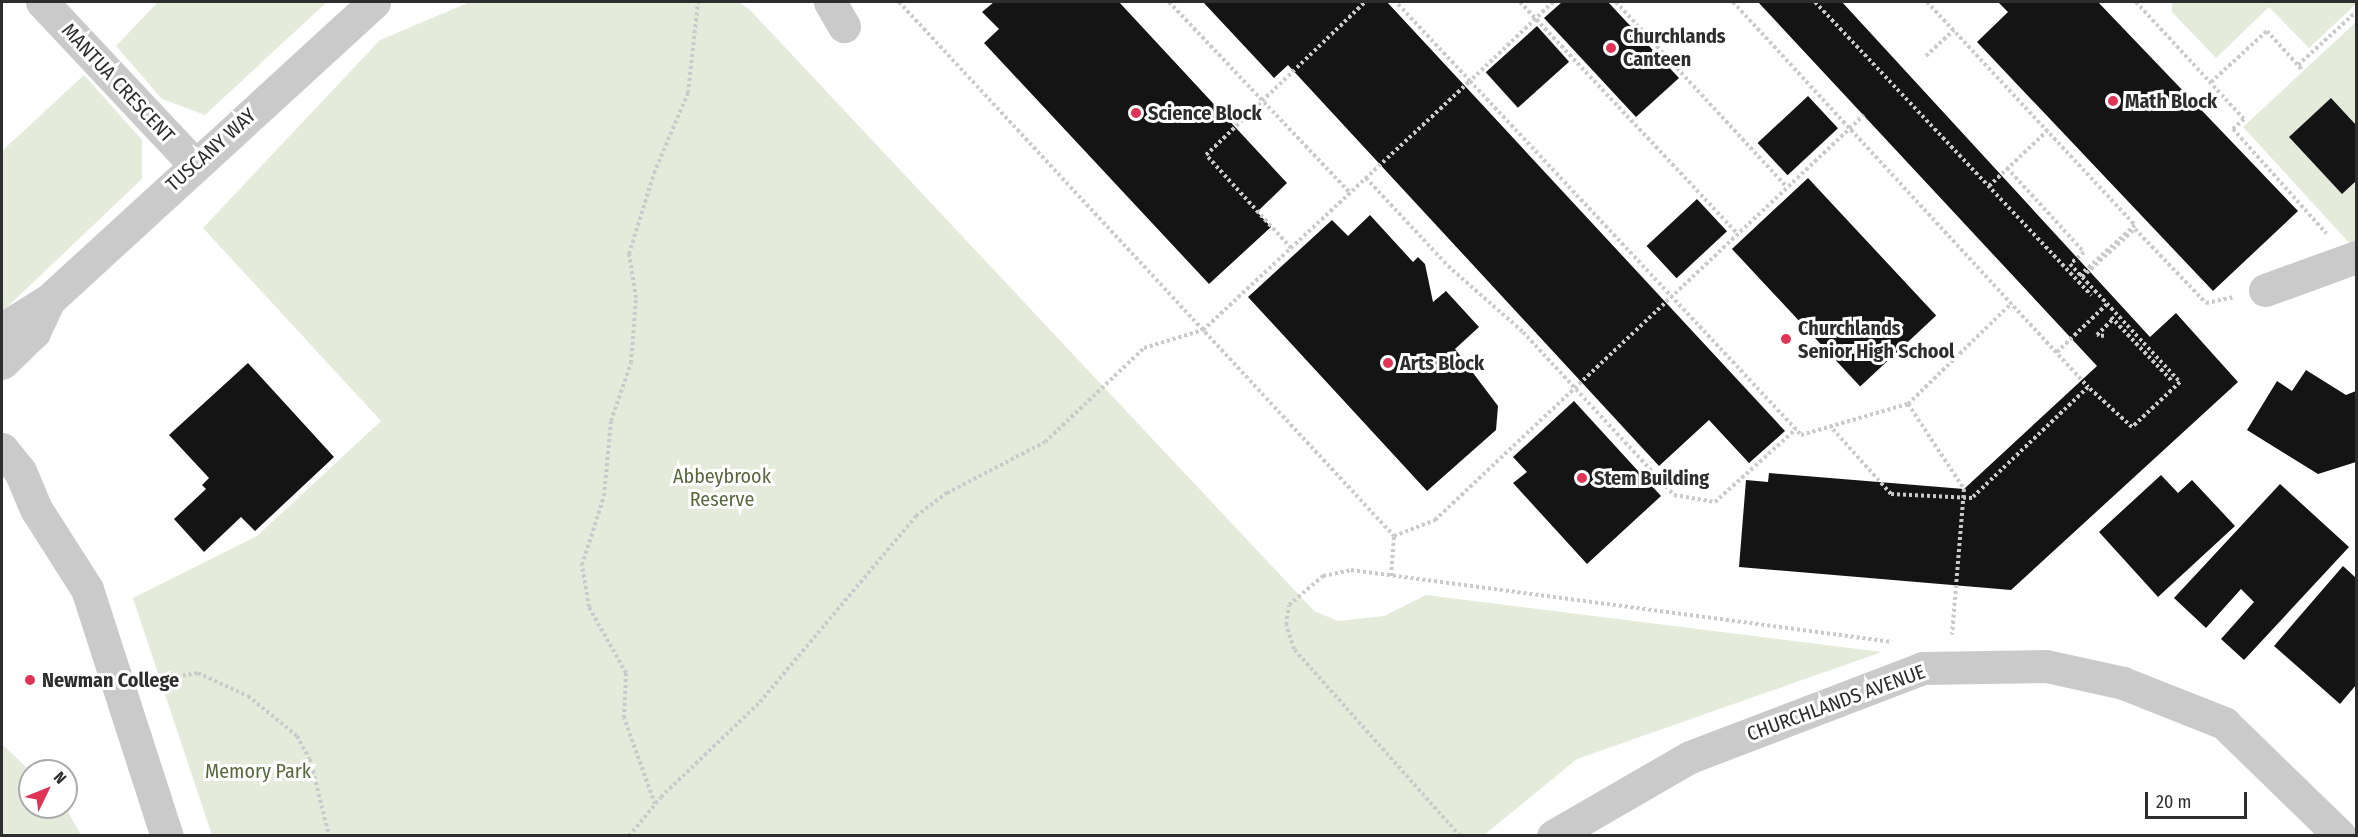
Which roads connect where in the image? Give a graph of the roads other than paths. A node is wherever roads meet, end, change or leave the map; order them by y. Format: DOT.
graph roads {
  1 [pos="42,2"];
  2 [pos="374,2"];
  3 [pos="195,165"];
  4 [pos="2354,259"];
  5 [pos="2265,290"];
  6 [pos="49,300"];
  7 [pos="2,329"];
  8 [pos="2,363"];
  9 [pos="2,449"];
  10 [pos="2,490"];
  11 [pos="36,509"];
  12 [pos="167,836"];
  13 [pos="1553,836"];
  14 [pos="2340,836"];
  1 -- 3 [label="street, MANTUA CRESCENT"];
  2 -- 3 [label="street, TUSCANY WAY"];
  3 -- 6 [label="street, TUSCANY WAY"];
  4 -- 5 [label="street"];
  6 -- 7 [label="street, TUSCANY WAY"];
  6 -- 8 [label="street, TUSCANY WAY"];
  9 -- 11 [label="street"];
  10 -- 11 [label="street"];
  11 -- 12 [label="street"];
  13 -- 14 [label="street, CHURCHLANDS AVENUE"];
}
